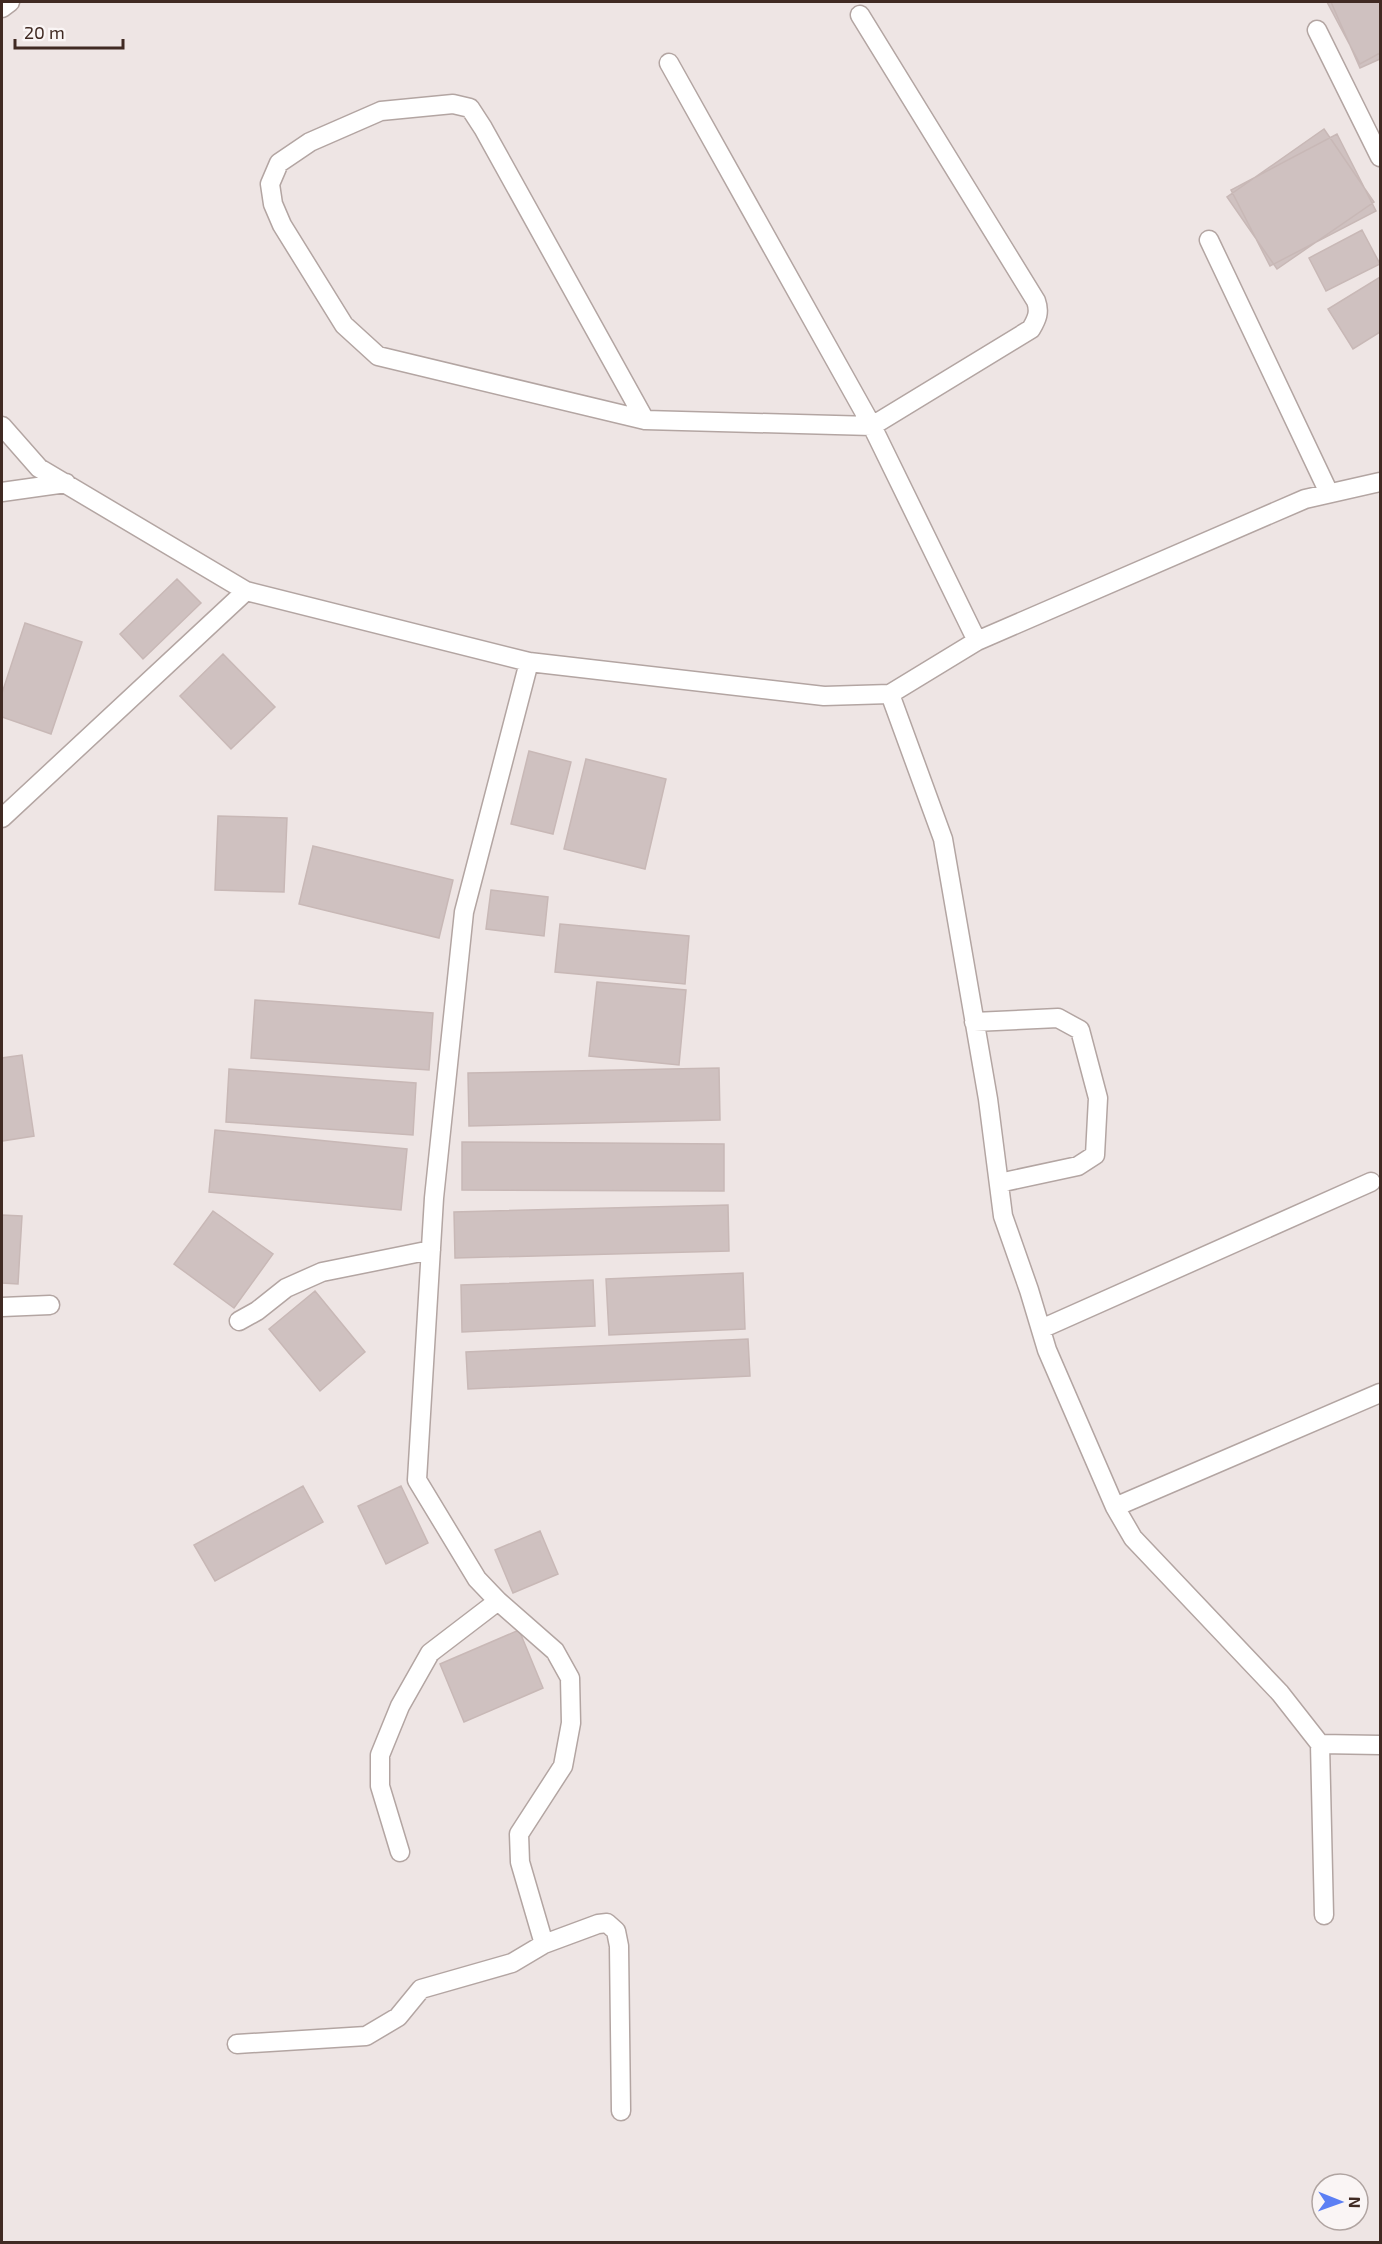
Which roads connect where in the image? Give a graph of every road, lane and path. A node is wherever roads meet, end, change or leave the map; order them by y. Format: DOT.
graph roads {
  1 [pos="10,2"];
  2 [pos="2,8"];
  3 [pos="860,15"];
  4 [pos="1317,30"];
  5 [pos="669,63"];
  6 [pos="1380,158"];
  7 [pos="1209,240"];
  8 [pos="645,420"];
  9 [pos="2,426"];
  10 [pos="872,426"];
  11 [pos="1380,482"];
  12 [pos="66,483"];
  13 [pos="2,492"];
  14 [pos="1329,493"];
  15 [pos="246,591"];
  16 [pos="977,641"];
  17 [pos="529,662"];
  18 [pos="890,694"];
  19 [pos="2,818"];
  20 [pos="974,1022"];
  21 [pos="1371,1182"];
  22 [pos="999,1183"];
  23 [pos="431,1250"];
  24 [pos="50,1305"];
  25 [pos="2,1307"];
  26 [pos="239,1321"];
  27 [pos="1041,1329"];
  28 [pos="1380,1393"];
  29 [pos="1115,1507"];
  30 [pos="498,1601"];
  31 [pos="1320,1744"];
  32 [pos="1380,1745"];
  33 [pos="400,1852"];
  34 [pos="1324,1915"];
  35 [pos="544,1944"];
  36 [pos="237,2044"];
  37 [pos="621,2111"];
  1 -- 2 [label="street"];
  3 -- 10 [label="street"];
  4 -- 6 [label="street"];
  5 -- 10 [label="street"];
  7 -- 14 [label="street"];
  8 -- 8 [label="street"];
  8 -- 10 [label="street"];
  9 -- 12 [label="street"];
  10 -- 16 [label="street"];
  11 -- 14 [label="street"];
  12 -- 13 [label="street"];
  12 -- 15 [label="street"];
  14 -- 16 [label="street"];
  15 -- 17 [label="street"];
  15 -- 19 [label="street"];
  16 -- 18 [label="street"];
  17 -- 18 [label="street"];
  17 -- 23 [label="street"];
  18 -- 20 [label="street"];
  20 -- 22 [label="street"];
  20 -- 22 [label="street"];
  21 -- 27 [label="street"];
  22 -- 27 [label="street"];
  23 -- 26 [label="street"];
  23 -- 30 [label="street"];
  24 -- 25 [label="street"];
  27 -- 29 [label="street"];
  28 -- 29 [label="street"];
  29 -- 31 [label="street"];
  30 -- 33 [label="street"];
  30 -- 35 [label="street"];
  31 -- 32 [label="street"];
  31 -- 34 [label="street"];
  35 -- 36 [label="street"];
  35 -- 37 [label="street"];
}
